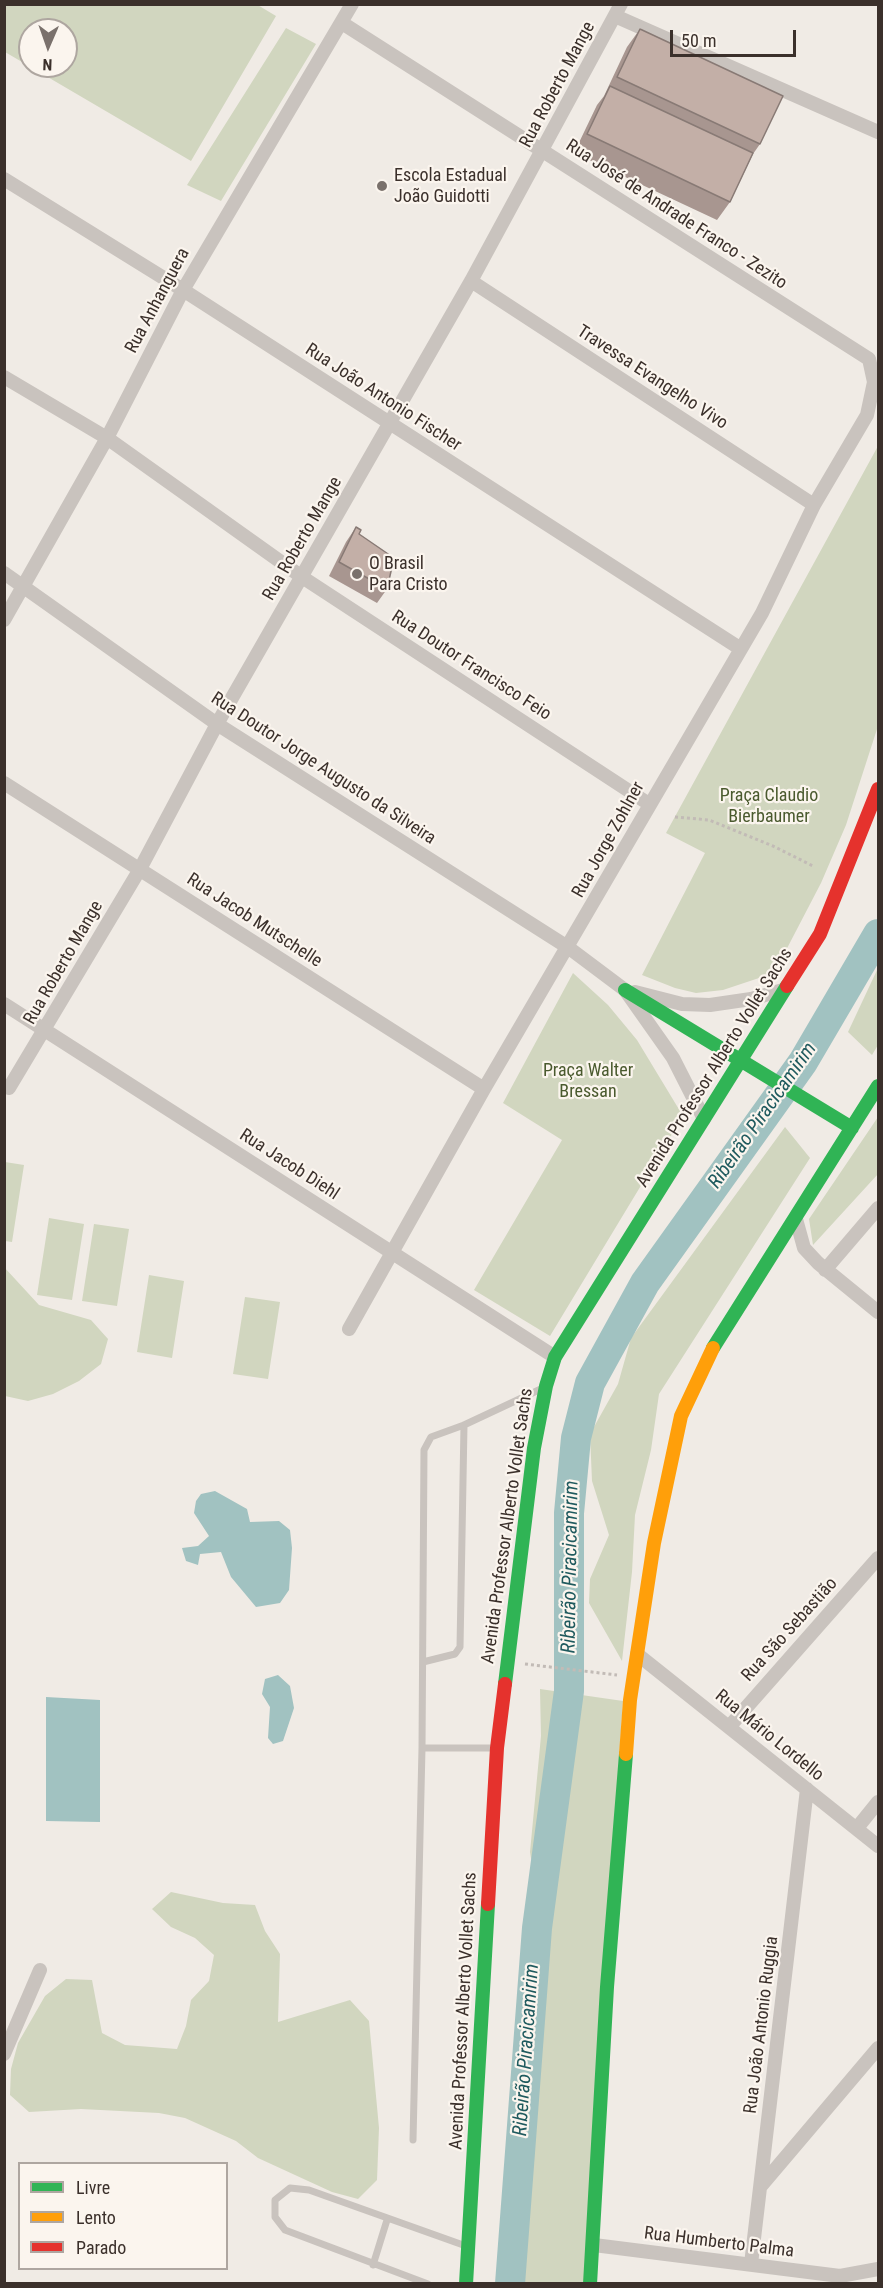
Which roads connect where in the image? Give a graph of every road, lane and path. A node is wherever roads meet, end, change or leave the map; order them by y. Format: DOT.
graph roads {
  1 [pos="352,4"];
  2 [pos="618,10"];
  3 [pos="342,22"];
  4 [pos="879,132"];
  5 [pos="543,151"];
  6 [pos="4,179"];
  7 [pos="471,281"];
  8 [pos="183,290"];
  9 [pos="869,359"];
  10 [pos="4,377"];
  11 [pos="390,423"];
  12 [pos="107,438"];
  13 [pos="814,505"];
  14 [pos="4,573"];
  15 [pos="302,577"];
  16 [pos="24,585"];
  17 [pos="4,620"];
  18 [pos="741,649"];
  19 [pos="218,724"];
  20 [pos="4,783"];
  21 [pos="879,789"];
  22 [pos="649,804"];
  23 [pos="675,817"];
  24 [pos="813,866"];
  25 [pos="140,869"];
  26 [pos="569,948"];
  27 [pos="625,990"];
  28 [pos="783,990"];
  29 [pos="4,1004"];
  30 [pos="45,1031"];
  31 [pos="740,1058"];
  32 [pos="879,1086"];
  33 [pos="9,1088"];
  34 [pos="484,1089"];
  35 [pos="704,1119"];
  36 [pos="852,1128"];
  37 [pos="879,1208"];
  38 [pos="796,1219"];
  39 [pos="392,1252"];
  40 [pos="825,1270"];
  41 [pos="879,1312"];
  42 [pos="349,1329"];
  43 [pos="555,1357"];
  44 [pos="546,1386"];
  45 [pos="465,1425"];
  46 [pos="879,1558"];
  47 [pos="637,1654"];
  48 [pos="423,1662"];
  49 [pos="542,1668"];
  50 [pos="606,1672"];
  51 [pos="729,1727"];
  52 [pos="422,1748"];
  53 [pos="497,1748"];
  54 [pos="807,1789"];
  55 [pos="879,1802"];
  56 [pos="856,1828"];
  57 [pos="879,1846"];
  58 [pos="40,1970"];
  59 [pos="879,2048"];
  60 [pos="4,2054"];
  61 [pos="413,2140"];
  62 [pos="761,2186"];
  63 [pos="387,2220"];
  64 [pos="594,2245"];
  65 [pos="468,2247"];
  66 [pos="751,2264"];
  67 [pos="373,2265"];
  68 [pos="879,2269"];
  69 [pos="838,2280"];
  70 [pos="428,2283"];
  71 [pos="466,2283"];
  72 [pos="590,2283"];
  1 -- 3 [label="street, Rua Anhanguera"];
  2 -- 4 [label="street"];
  2 -- 5 [label="street, Rua Roberto Mange"];
  3 -- 5 [label="street, Rua José de Andrade Franco - Zezito"];
  3 -- 8 [label="street, Rua Anhanguera"];
  5 -- 7 [label="street, Rua Roberto Mange"];
  5 -- 9 [label="street, Rua José de Andrade Franco - Zezito"];
  6 -- 8 [label="street, Rua João Antonio Fischer"];
  7 -- 11 [label="street, Rua Roberto Mange"];
  7 -- 13 [label="street, Travessa Evangelho Vivo"];
  8 -- 11 [label="street, Rua João Antonio Fischer"];
  8 -- 12 [label="street, Rua Anhanguera"];
  9 -- 13 [label="street, Rua Jorge Zohlner"];
  10 -- 12 [label="street, Rua Doutor Francisco Feio"];
  11 -- 15 [label="street, Rua Roberto Mange"];
  11 -- 18 [label="street, Rua João Antonio Fischer"];
  12 -- 15 [label="street, Rua Doutor Francisco Feio"];
  12 -- 16 [label="street, Rua Anhanguera"];
  13 -- 18 [label="street, Rua Jorge Zohlner"];
  14 -- 16 [label="street, Rua Doutor Jorge Augusto da Silveira"];
  15 -- 19 [label="street, Rua Roberto Mange"];
  15 -- 22 [label="street, Rua Doutor Francisco Feio"];
  16 -- 17 [label="street, Rua Anhanguera"];
  16 -- 19 [label="street, Rua Doutor Jorge Augusto da Silveira"];
  18 -- 22 [label="street, Rua Jorge Zohlner"];
  19 -- 25 [label="street, Rua Roberto Mange"];
  19 -- 26 [label="street, Rua Doutor Jorge Augusto da Silveira"];
  20 -- 25 [label="street, Rua Jacob Mutschelle"];
  21 -- 28 [label="main road, Avenida Professor Alberto Vollet Sachs"];
  22 -- 26 [label="street, Rua Jorge Zohlner"];
  23 -- 24 [label="path"];
  25 -- 30 [label="street, Rua Roberto Mange"];
  25 -- 34 [label="street, Rua Jacob Mutschelle"];
  26 -- 27 [label="street, Rua Doutor Jorge Augusto da Silveira"];
  26 -- 34 [label="street, Rua Jorge Zohlner"];
  27 -- 28 [label="street, Rua Doutor Jorge Augusto da Silveira"];
  27 -- 31 [label="main road"];
  27 -- 35 [label="street, Rua Doutor Jorge Augusto da Silveira"];
  28 -- 31 [label="main road, Avenida Professor Alberto Vollet Sachs"];
  29 -- 30 [label="street, Rua Jacob Diehl"];
  30 -- 33 [label="street, Rua Roberto Mange"];
  30 -- 39 [label="street, Rua Jacob Diehl"];
  31 -- 35 [label="main road, Avenida Professor Alberto Vollet Sachs"];
  31 -- 36 [label="main road"];
  32 -- 36 [label="main road"];
  34 -- 39 [label="street, Rua Jorge Zohlner"];
  35 -- 43 [label="main road, Avenida Professor Alberto Vollet Sachs"];
  36 -- 38 [label="main road"];
  37 -- 40 [label="street"];
  38 -- 40 [label="street"];
  38 -- 47 [label="main road"];
  39 -- 42 [label="street, Rua Jorge Zohlner"];
  39 -- 43 [label="street, Rua Jacob Diehl"];
  40 -- 41 [label="street"];
  43 -- 44 [label="main road, Avenida Professor Alberto Vollet Sachs"];
  44 -- 45 [label="lane"];
  44 -- 53 [label="main road, Avenida Professor Alberto Vollet Sachs"];
  45 -- 48 [label="lane"];
  45 -- 48 [label="lane"];
  46 -- 51 [label="street, Rua São Sebastião"];
  47 -- 51 [label="street, Rua Mário Lordello"];
  47 -- 64 [label="main road"];
  48 -- 52 [label="lane"];
  49 -- 50 [label="path"];
  51 -- 54 [label="street, Rua Mário Lordello"];
  52 -- 53 [label="lane"];
  52 -- 61 [label="lane"];
  53 -- 65 [label="main road, Avenida Professor Alberto Vollet Sachs"];
  54 -- 56 [label="street, Rua Mário Lordello"];
  54 -- 62 [label="street, Rua João Antonio Ruggia"];
  55 -- 56 [label="street"];
  56 -- 57 [label="street, Rua Mário Lordello"];
  58 -- 60 [label="street"];
  59 -- 62 [label="street"];
  62 -- 66 [label="street, Rua João Antonio Ruggia"];
  63 -- 65 [label="lane"];
  63 -- 67 [label="lane"];
  63 -- 67 [label="lane"];
  64 -- 66 [label="street, Rua Humberto Palma"];
  64 -- 72 [label="main road"];
  65 -- 71 [label="main road, Avenida Professor Alberto Vollet Sachs"];
  66 -- 69 [label="street, Rua Humberto Palma"];
  67 -- 70 [label="lane"];
  68 -- 69 [label="street, Rua Humberto Palma"];
}
